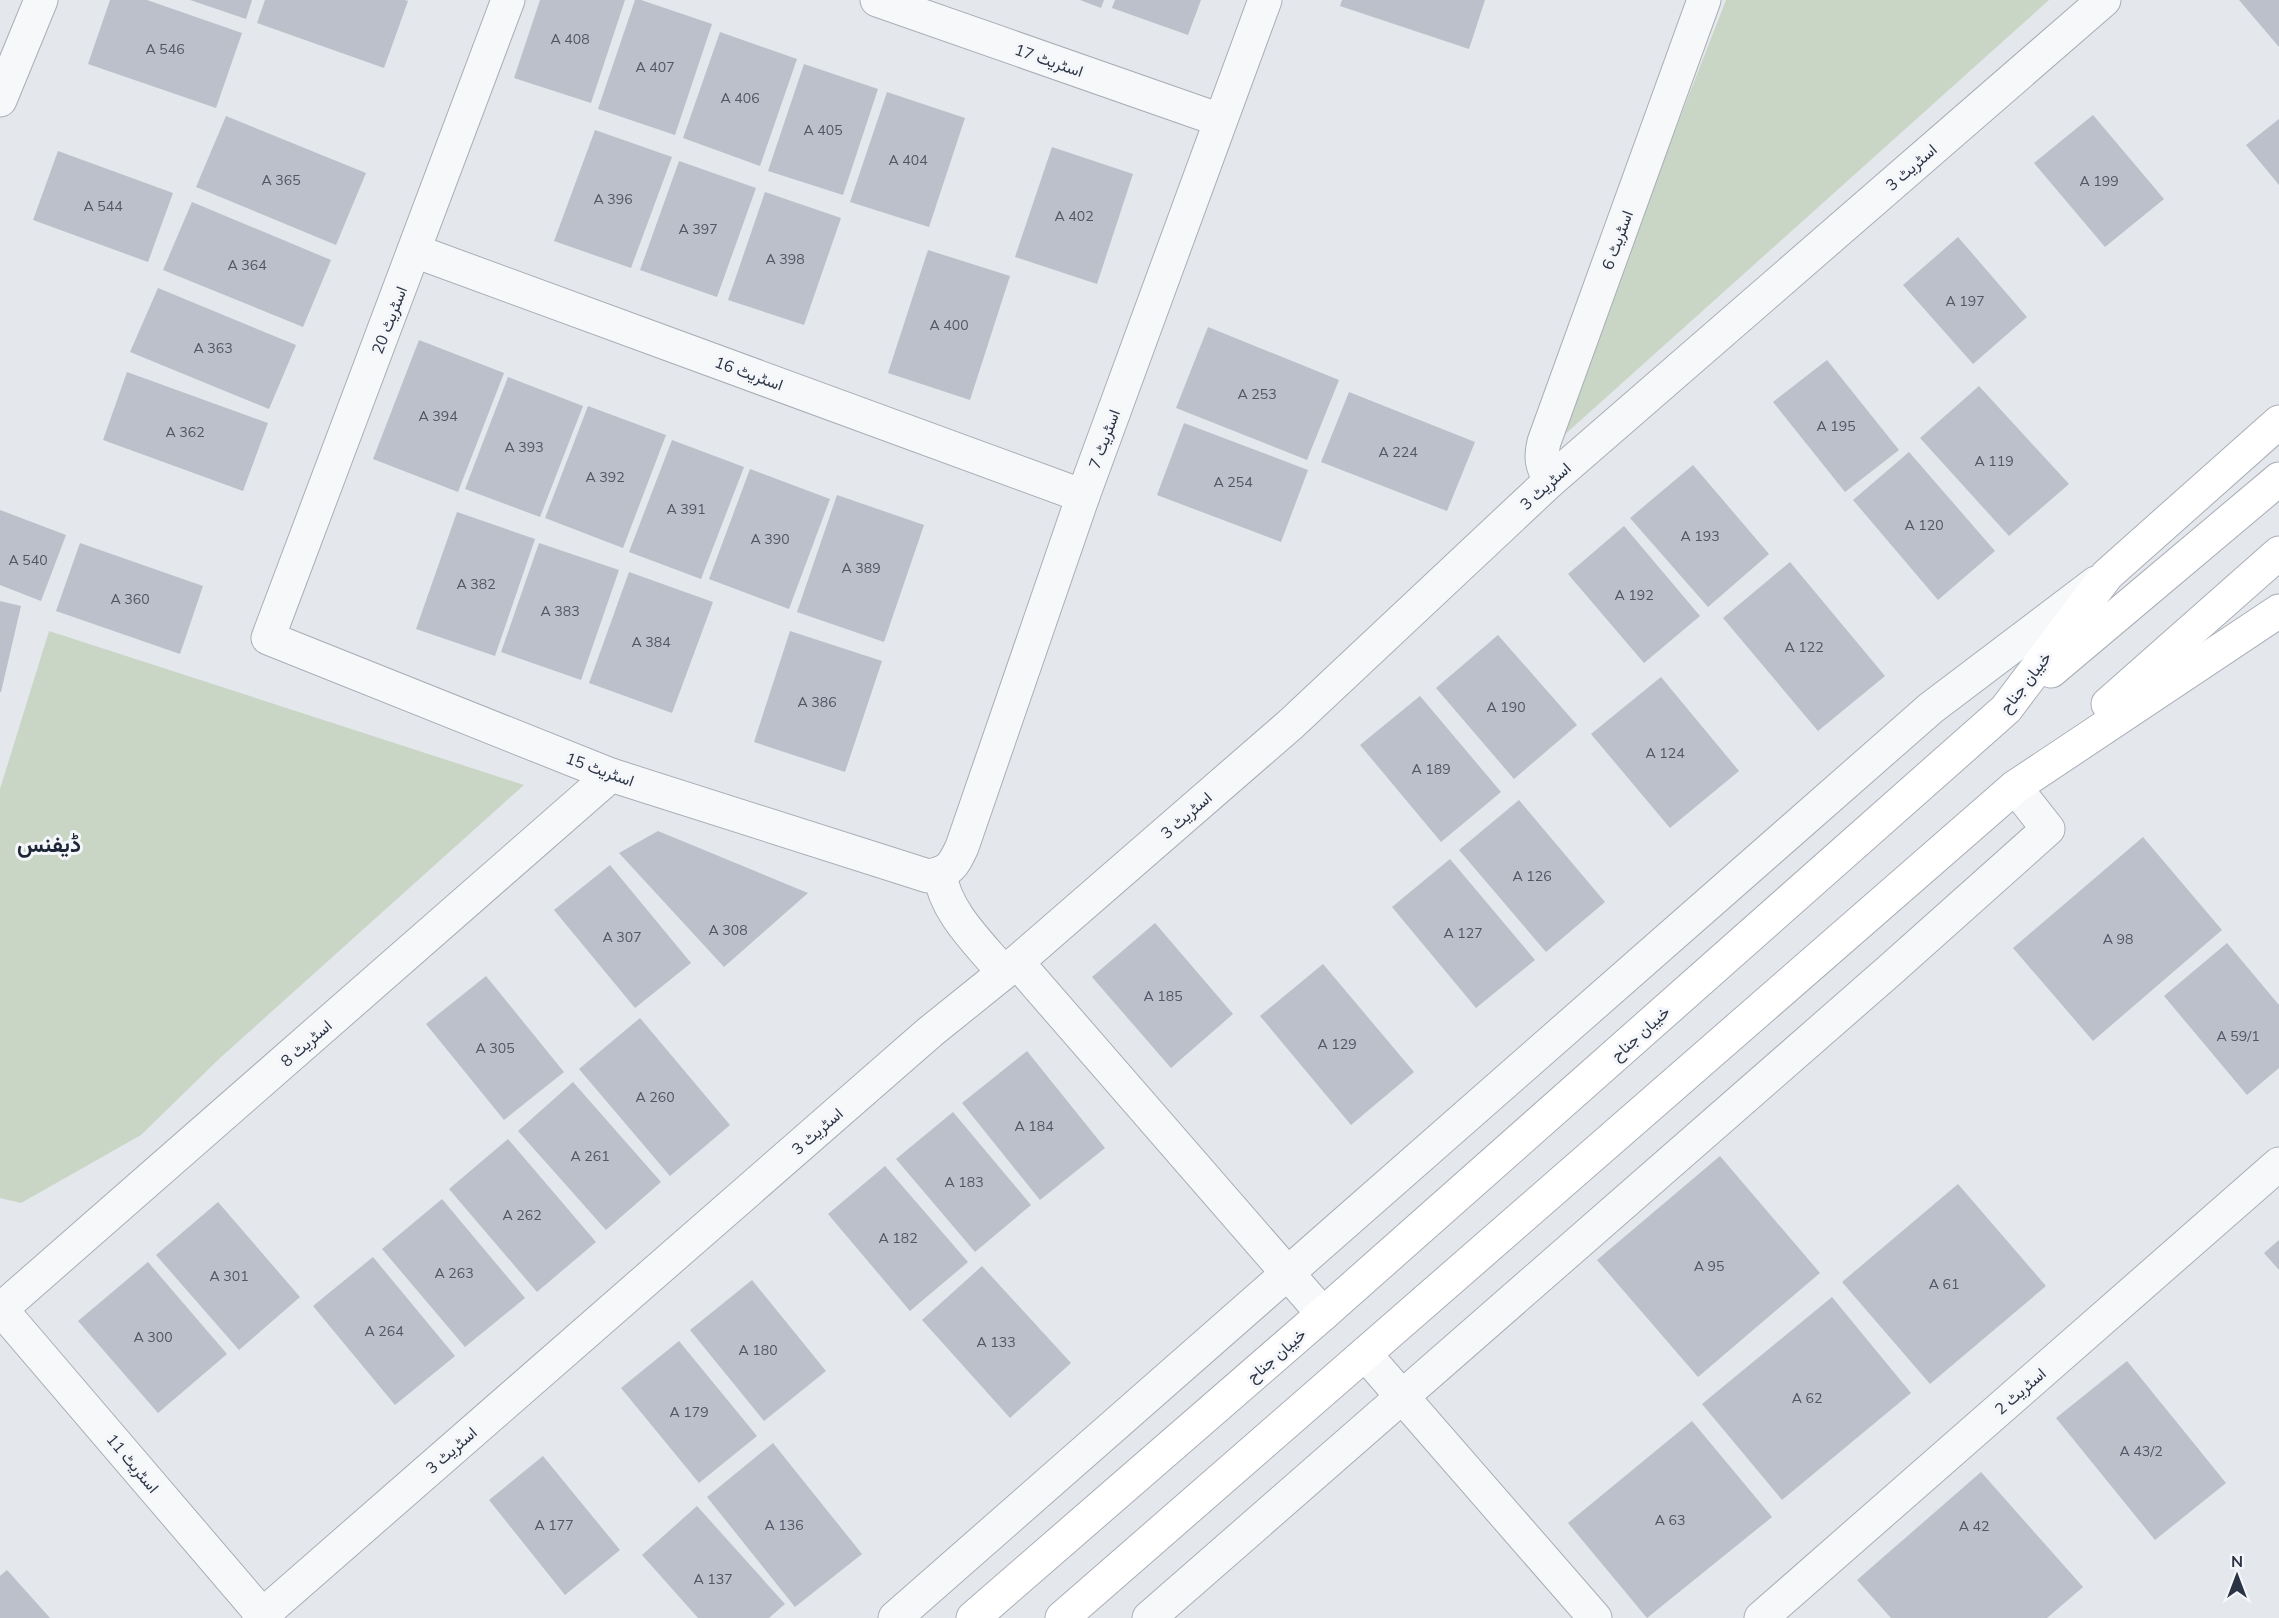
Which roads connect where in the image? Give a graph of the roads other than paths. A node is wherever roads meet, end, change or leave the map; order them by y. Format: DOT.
graph roads {
  1 [pos="41,0"];
  2 [pos="508,0"];
  3 [pos="877,0"];
  4 [pos="1265,0"];
  5 [pos="1704,0"];
  6 [pos="2104,0"];
  7 [pos="0,100"];
  8 [pos="1220,120"];
  9 [pos="415,251"];
  10 [pos="2279,422"];
  11 [pos="2279,479"];
  12 [pos="1550,481"];
  13 [pos="1083,496"];
  14 [pos="2279,553"];
  15 [pos="2107,575"];
  16 [pos="2279,611"];
  17 [pos="268,638"];
  18 [pos="2006,709"];
  19 [pos="611,775"];
  20 [pos="2015,786"];
  21 [pos="940,874"];
  22 [pos="1010,967"];
  23 [pos="2279,1164"];
  24 [pos="1288,1273"];
  25 [pos="0,1309"];
  26 [pos="1323,1314"];
  27 [pos="1365,1354"];
  28 [pos="1402,1395"];
  29 [pos="262,1617"];
  30 [pos="896,1618"];
  31 [pos="973,1618"];
  32 [pos="1062,1618"];
  33 [pos="1149,1618"];
  34 [pos="1595,1618"];
  35 [pos="1761,1618"];
  1 -- 7 [label="street"];
  2 -- 9 [label="street, اسٹریٹ 20"];
  3 -- 8 [label="street, اسٹریٹ 17"];
  4 -- 8 [label="street, اسٹریٹ 7"];
  5 -- 12 [label="street, اسٹریٹ 6"];
  6 -- 12 [label="street, اسٹریٹ 3"];
  8 -- 13 [label="street, اسٹریٹ 7"];
  9 -- 13 [label="street, اسٹریٹ 16"];
  9 -- 17 [label="street, اسٹریٹ 20"];
  10 -- 15 [label="main road, خیبان جناح"];
  11 -- 18 [label="main road"];
  12 -- 22 [label="street, اسٹریٹ 3"];
  13 -- 21 [label="street, اسٹریٹ 7"];
  14 -- 20 [label="main road"];
  15 -- 18 [label="main road, خیبان جناح"];
  15 -- 24 [label="street"];
  16 -- 20 [label="main road"];
  17 -- 19 [label="street, اسٹریٹ 15"];
  18 -- 26 [label="main road, خیبان جناح"];
  19 -- 21 [label="street, اسٹریٹ 15"];
  19 -- 25 [label="street, اسٹریٹ 8"];
  20 -- 27 [label="main road"];
  20 -- 28 [label="street"];
  21 -- 22 [label="street"];
  22 -- 24 [label="street"];
  22 -- 29 [label="street, اسٹریٹ 3"];
  23 -- 35 [label="street, اسٹریٹ 2"];
  24 -- 26 [label="street"];
  24 -- 30 [label="street"];
  25 -- 29 [label="street, اسٹریٹ 11"];
  26 -- 31 [label="main road, خیبان جناح"];
  27 -- 28 [label="street"];
  27 -- 32 [label="main road"];
  28 -- 33 [label="street"];
  28 -- 34 [label="street"];
}
